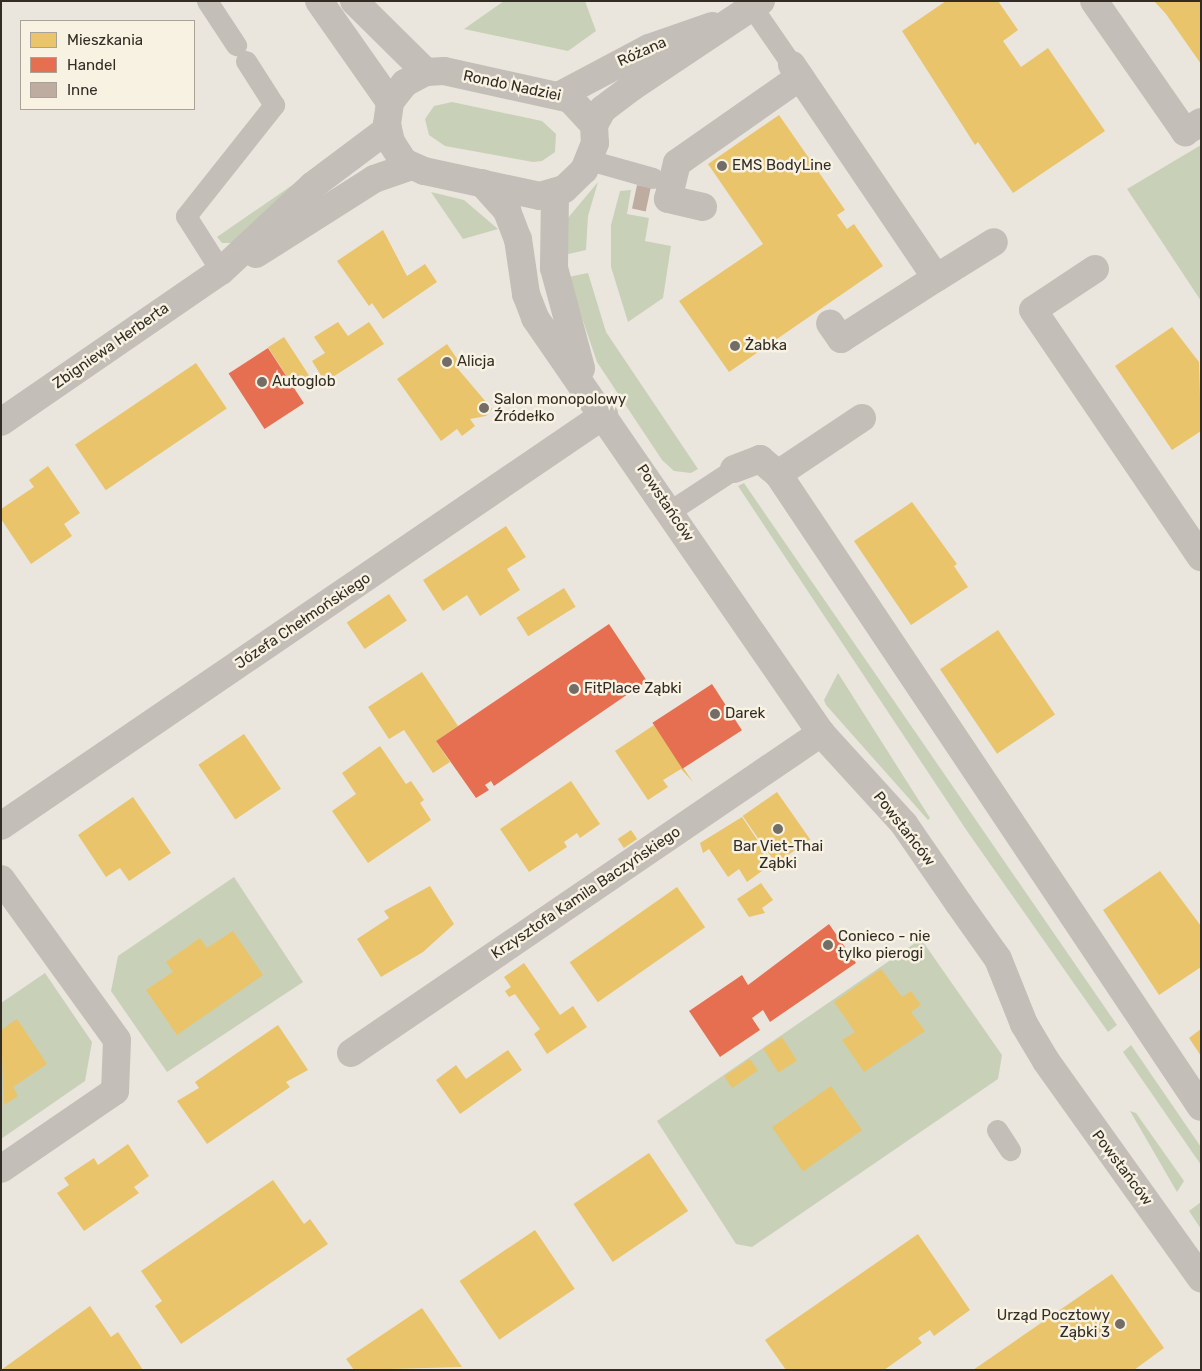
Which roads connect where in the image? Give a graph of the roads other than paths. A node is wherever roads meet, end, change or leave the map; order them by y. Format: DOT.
graph roads {
  1 [pos="207,1"];
  2 [pos="319,1"];
  3 [pos="354,1"];
  4 [pos="1094,1"];
  5 [pos="756,4"];
  6 [pos="728,22"];
  7 [pos="796,71"];
  8 [pos="426,72"];
  9 [pos="562,94"];
  10 [pos="390,102"];
  11 [pos="1201,122"];
  12 [pos="594,125"];
  13 [pos="388,129"];
  14 [pos="589,160"];
  15 [pos="411,166"];
  16 [pos="653,178"];
  17 [pos="482,183"];
  18 [pos="555,194"];
  19 [pos="703,207"];
  20 [pos="994,242"];
  21 [pos="1096,269"];
  22 [pos="221,270"];
  23 [pos="936,278"];
  24 [pos="830,323"];
  25 [pos="588,391"];
  26 [pos="604,415"];
  27 [pos="862,418"];
  28 [pos="1,422"];
  29 [pos="734,469"];
  30 [pos="778,474"];
  31 [pos="670,511"];
  32 [pos="1201,557"];
  33 [pos="821,733"];
  34 [pos="1,826"];
  35 [pos="1,879"];
  36 [pos="351,1053"];
  37 [pos="1201,1107"];
  38 [pos="997,1130"];
  39 [pos="1010,1150"];
  40 [pos="1,1168"];
  41 [pos="1201,1278"];
  1 -- 22 [label="lane"];
  2 -- 10 [label="street"];
  3 -- 8 [label="street"];
  4 -- 11 [label="street"];
  5 -- 6 [label="street, Różana"];
  5 -- 7 [label="lane"];
  6 -- 9 [label="street, Różana"];
  6 -- 12 [label="street, Różana"];
  7 -- 19 [label="street"];
  7 -- 23 [label="street"];
  8 -- 9 [label="street, Rondo Nadziei"];
  8 -- 10 [label="street"];
  9 -- 12 [label="street, Rondo Nadziei"];
  10 -- 13 [label="street"];
  12 -- 14 [label="street"];
  13 -- 15 [label="street"];
  13 -- 22 [label="street, Zbigniewa Herberta"];
  14 -- 16 [label="lane"];
  14 -- 18 [label="street"];
  15 -- 17 [label="street"];
  15 -- 22 [label="street, Zbigniewa Herberta"];
  17 -- 18 [label="street"];
  17 -- 25 [label="street, Powstańców"];
  18 -- 25 [label="street, Powstańców"];
  20 -- 23 [label="street"];
  21 -- 32 [label="street"];
  22 -- 28 [label="street, Zbigniewa Herberta"];
  23 -- 24 [label="street"];
  25 -- 26 [label="street, Powstańców"];
  26 -- 31 [label="street, Powstańców"];
  26 -- 34 [label="street, Józefa Chełmońskiego"];
  27 -- 30 [label="street"];
  29 -- 30 [label="street"];
  29 -- 31 [label="lane"];
  30 -- 37 [label="street"];
  31 -- 33 [label="street, Powstańców"];
  33 -- 36 [label="street, Krzysztofa Kamila Baczyńskiego"];
  33 -- 41 [label="street, Powstańców"];
  35 -- 40 [label="street"];
  38 -- 39 [label="lane"];
}
